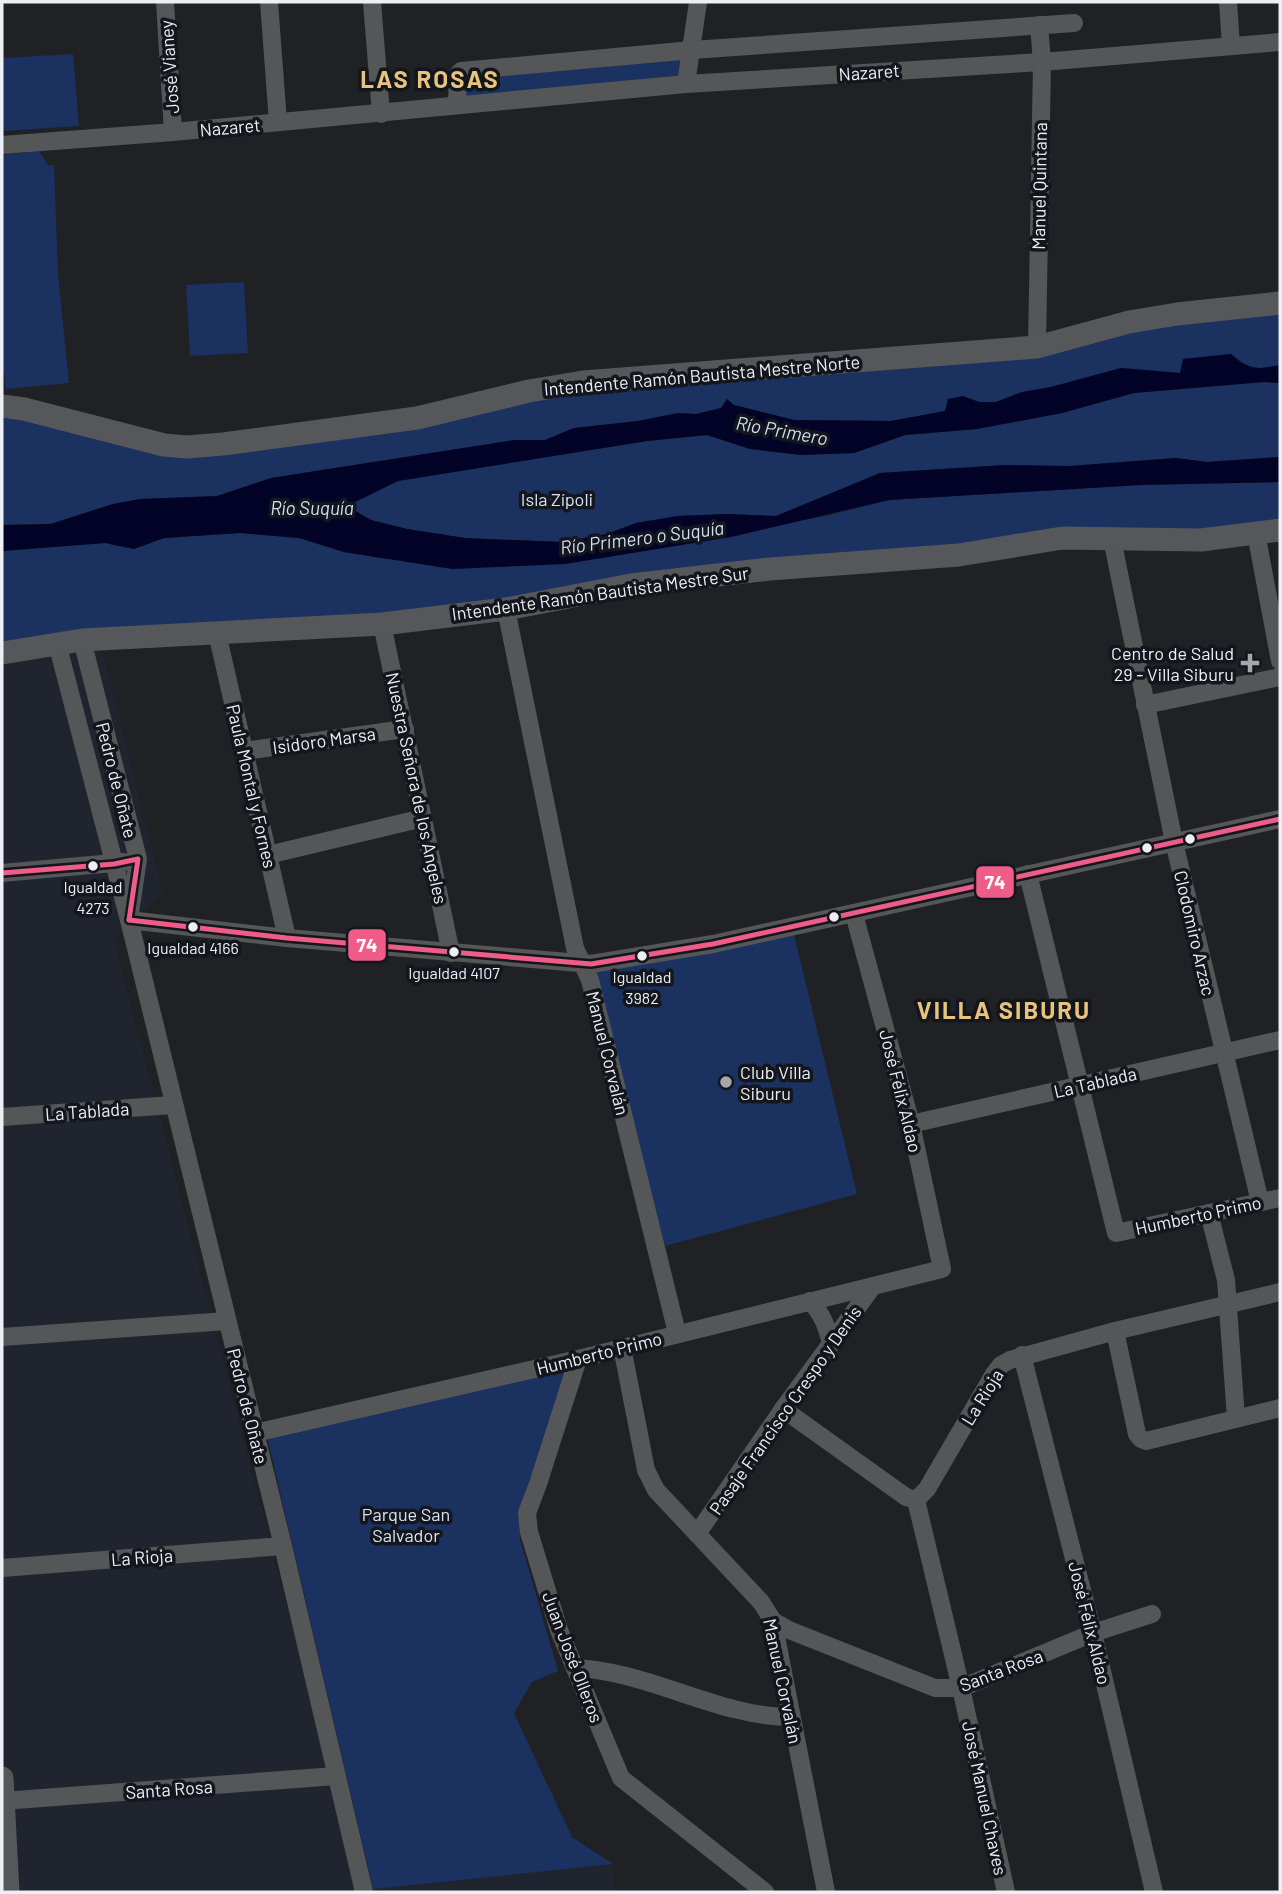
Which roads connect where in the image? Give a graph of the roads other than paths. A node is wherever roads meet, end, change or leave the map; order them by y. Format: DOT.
graph roads {
  1 [pos="164,2"];
  2 [pos="269,2"];
  3 [pos="372,2"];
  4 [pos="698,2"];
  5 [pos="1228,2"];
  6 [pos="1074,23"];
  7 [pos="1039,25"];
  8 [pos="1280,43"];
  9 [pos="1231,46"];
  10 [pos="692,50"];
  11 [pos="1042,62"];
  12 [pos="686,84"];
  13 [pos="457,105"];
  14 [pos="381,114"];
  15 [pos="278,122"];
  16 [pos="173,132"];
  17 [pos="2,145"];
  18 [pos="1280,303"];
  19 [pos="1037,347"];
  20 [pos="2,406"];
  21 [pos="1280,530"];
  22 [pos="1256,533"];
  23 [pos="1112,539"];
  24 [pos="506,609"];
  25 [pos="382,624"];
  26 [pos="217,633"];
  27 [pos="82,640"];
  28 [pos="57,643"];
  29 [pos="2,653"];
  30 [pos="1280,661"];
  31 [pos="1280,677"];
  32 [pos="1145,705"];
  33 [pos="405,729"];
  34 [pos="244,751"];
  35 [pos="423,818"];
  36 [pos="1280,819"];
  37 [pos="1174,842"];
  38 [pos="268,855"];
  39 [pos="138,859"];
  40 [pos="114,864"];
  41 [pos="2,873"];
  42 [pos="1028,874"];
  43 [pos="853,914"];
  44 [pos="129,920"];
  45 [pos="287,938"];
  46 [pos="451,953"];
  47 [pos="583,964"];
  48 [pos="1280,1040"];
  49 [pos="1224,1052"];
  50 [pos="1081,1085"];
  51 [pos="173,1105"];
  52 [pos="2,1117"];
  53 [pos="911,1124"];
  54 [pos="1280,1198"];
  55 [pos="1260,1202"];
  56 [pos="1209,1213"];
  57 [pos="942,1269"];
  58 [pos="873,1286"];
  59 [pos="1280,1292"];
  60 [pos="810,1301"];
  61 [pos="1229,1304"];
  62 [pos="227,1321"];
  63 [pos="1115,1331"];
  64 [pos="677,1333"];
  65 [pos="2,1337"];
  66 [pos="831,1344"];
  67 [pos="622,1347"];
  68 [pos="1022,1355"];
  69 [pos="578,1359"];
  70 [pos="1280,1408"];
  71 [pos="783,1409"];
  72 [pos="1236,1418"];
  73 [pos="254,1433"];
  74 [pos="916,1500"];
  75 [pos="697,1534"];
  76 [pos="283,1546"];
  77 [pos="2,1568"];
  78 [pos="1152,1614"];
  79 [pos="773,1621"];
  80 [pos="1093,1633"];
  81 [pos="575,1668"];
  82 [pos="961,1688"];
  83 [pos="791,1717"];
  84 [pos="336,1776"];
  85 [pos="2,1778"];
  86 [pos="3,1801"];
  87 [pos="8,1892"];
  88 [pos="364,1892"];
  89 [pos="765,1892"];
  90 [pos="827,1892"];
  91 [pos="1006,1892"];
  92 [pos="1154,1892"];
  1 -- 16 [label="street, José Vianey"];
  2 -- 15 [label="street"];
  3 -- 14 [label="street"];
  4 -- 10 [label="street"];
  5 -- 9 [label="street"];
  6 -- 7 [label="street, Nazaret"];
  7 -- 10 [label="street, Nazaret"];
  7 -- 11 [label="street, Manuel Quintana"];
  8 -- 9 [label="street, Nazaret"];
  9 -- 11 [label="street, Nazaret"];
  10 -- 12 [label="street"];
  10 -- 13 [label="street, Nazaret"];
  11 -- 12 [label="street, Nazaret"];
  11 -- 19 [label="street, Manuel Quintana"];
  12 -- 13 [label="street, Nazaret"];
  13 -- 14 [label="street, Nazaret"];
  14 -- 15 [label="street, Nazaret"];
  15 -- 16 [label="street, Nazaret"];
  16 -- 17 [label="street, Nazaret"];
  18 -- 19 [label="main road, Intendente Ramón Bautista Mestre Norte"];
  19 -- 20 [label="main road, Intendente Ramón Bautista Mestre Norte"];
  21 -- 22 [label="main road, Intendente Ramón Bautista Mestre Sur"];
  22 -- 23 [label="main road, Intendente Ramón Bautista Mestre Sur"];
  22 -- 30 [label="street"];
  23 -- 24 [label="main road, Intendente Ramón Bautista Mestre Sur"];
  23 -- 32 [label="street, Clodomiro Arzac"];
  24 -- 25 [label="main road, Intendente Ramón Bautista Mestre Sur"];
  24 -- 47 [label="street, Manuel Corvalán"];
  25 -- 26 [label="main road, Intendente Ramón Bautista Mestre Sur"];
  25 -- 33 [label="street, Nuestra Señora de los Angeles"];
  26 -- 27 [label="main road, Intendente Ramón Bautista Mestre Sur"];
  26 -- 34 [label="street, Paula Montal y Fornes"];
  27 -- 28 [label="main road, Intendente Ramón Bautista Mestre Sur"];
  27 -- 39 [label="street, Pedro de Oñate"];
  28 -- 29 [label="main road, Intendente Ramón Bautista Mestre Sur"];
  28 -- 40 [label="street, Pedro de Oñate"];
  31 -- 32 [label="street"];
  32 -- 37 [label="street, Clodomiro Arzac"];
  33 -- 34 [label="street, Isidoro Marsa"];
  33 -- 35 [label="street, Nuestra Señora de los Angeles"];
  34 -- 38 [label="street, Paula Montal y Fornes"];
  35 -- 38 [label="street"];
  35 -- 46 [label="street, Nuestra Señora de los Angeles"];
  36 -- 37 [label="street"];
  37 -- 42 [label="street"];
  37 -- 49 [label="street, Clodomiro Arzac"];
  38 -- 45 [label="street, Paula Montal y Fornes"];
  39 -- 40 [label="street"];
  39 -- 44 [label="street, Pedro de Oñate"];
  40 -- 41 [label="street"];
  40 -- 44 [label="street, Pedro de Oñate"];
  42 -- 43 [label="street"];
  42 -- 50 [label="street"];
  43 -- 47 [label="street"];
  43 -- 53 [label="street, José Félix Aldao"];
  44 -- 45 [label="street"];
  44 -- 51 [label="street, Pedro de Oñate"];
  45 -- 46 [label="street"];
  46 -- 47 [label="street"];
  47 -- 64 [label="street, Manuel Corvalán"];
  48 -- 49 [label="street, La Tablada"];
  49 -- 50 [label="street, La Tablada"];
  49 -- 55 [label="street, Clodomiro Arzac"];
  50 -- 53 [label="street, La Tablada"];
  50 -- 56 [label="street, Humberto Primo"];
  51 -- 52 [label="street, La Tablada"];
  51 -- 62 [label="street, Pedro de Oñate"];
  53 -- 57 [label="street, José Félix Aldao"];
  54 -- 55 [label="street, Humberto Primo"];
  55 -- 56 [label="street, Humberto Primo"];
  56 -- 61 [label="street"];
  57 -- 58 [label="street, Humberto Primo"];
  58 -- 60 [label="street, Humberto Primo"];
  58 -- 66 [label="street, Pasaje Francisco Crespo y Denis"];
  59 -- 61 [label="street, La Rioja"];
  60 -- 64 [label="street, Humberto Primo"];
  60 -- 66 [label="street"];
  61 -- 63 [label="street, La Rioja"];
  61 -- 72 [label="street"];
  62 -- 65 [label="street"];
  62 -- 73 [label="street, Pedro de Oñate"];
  63 -- 68 [label="street, La Rioja"];
  63 -- 72 [label="street"];
  64 -- 67 [label="street, Humberto Primo"];
  66 -- 71 [label="street, Pasaje Francisco Crespo y Denis"];
  67 -- 69 [label="street, Humberto Primo"];
  67 -- 75 [label="street, Manuel Corvalán"];
  68 -- 74 [label="street, La Rioja"];
  68 -- 80 [label="street, José Félix Aldao"];
  69 -- 73 [label="street, Humberto Primo"];
  69 -- 81 [label="street, Juan José Olleros"];
  70 -- 72 [label="street"];
  71 -- 74 [label="street"];
  71 -- 75 [label="street, Pasaje Francisco Crespo y Denis"];
  73 -- 76 [label="street, Pedro de Oñate"];
  74 -- 82 [label="street, José Manuel Chaves"];
  75 -- 79 [label="street, Manuel Corvalán"];
  76 -- 77 [label="street, La Rioja"];
  76 -- 84 [label="street, Pedro de Oñate"];
  78 -- 80 [label="street, Santa Rosa"];
  79 -- 82 [label="street, Santa Rosa"];
  79 -- 83 [label="street, Manuel Corvalán"];
  80 -- 82 [label="street, Santa Rosa"];
  80 -- 92 [label="street, José Félix Aldao"];
  81 -- 83 [label="street"];
  81 -- 89 [label="street, Juan José Olleros"];
  82 -- 91 [label="street, José Manuel Chaves"];
  83 -- 90 [label="street, Manuel Corvalán"];
  84 -- 86 [label="street, Santa Rosa"];
  84 -- 88 [label="street, Pedro de Oñate"];
  85 -- 86 [label="main road"];
  86 -- 87 [label="main road"];
}
